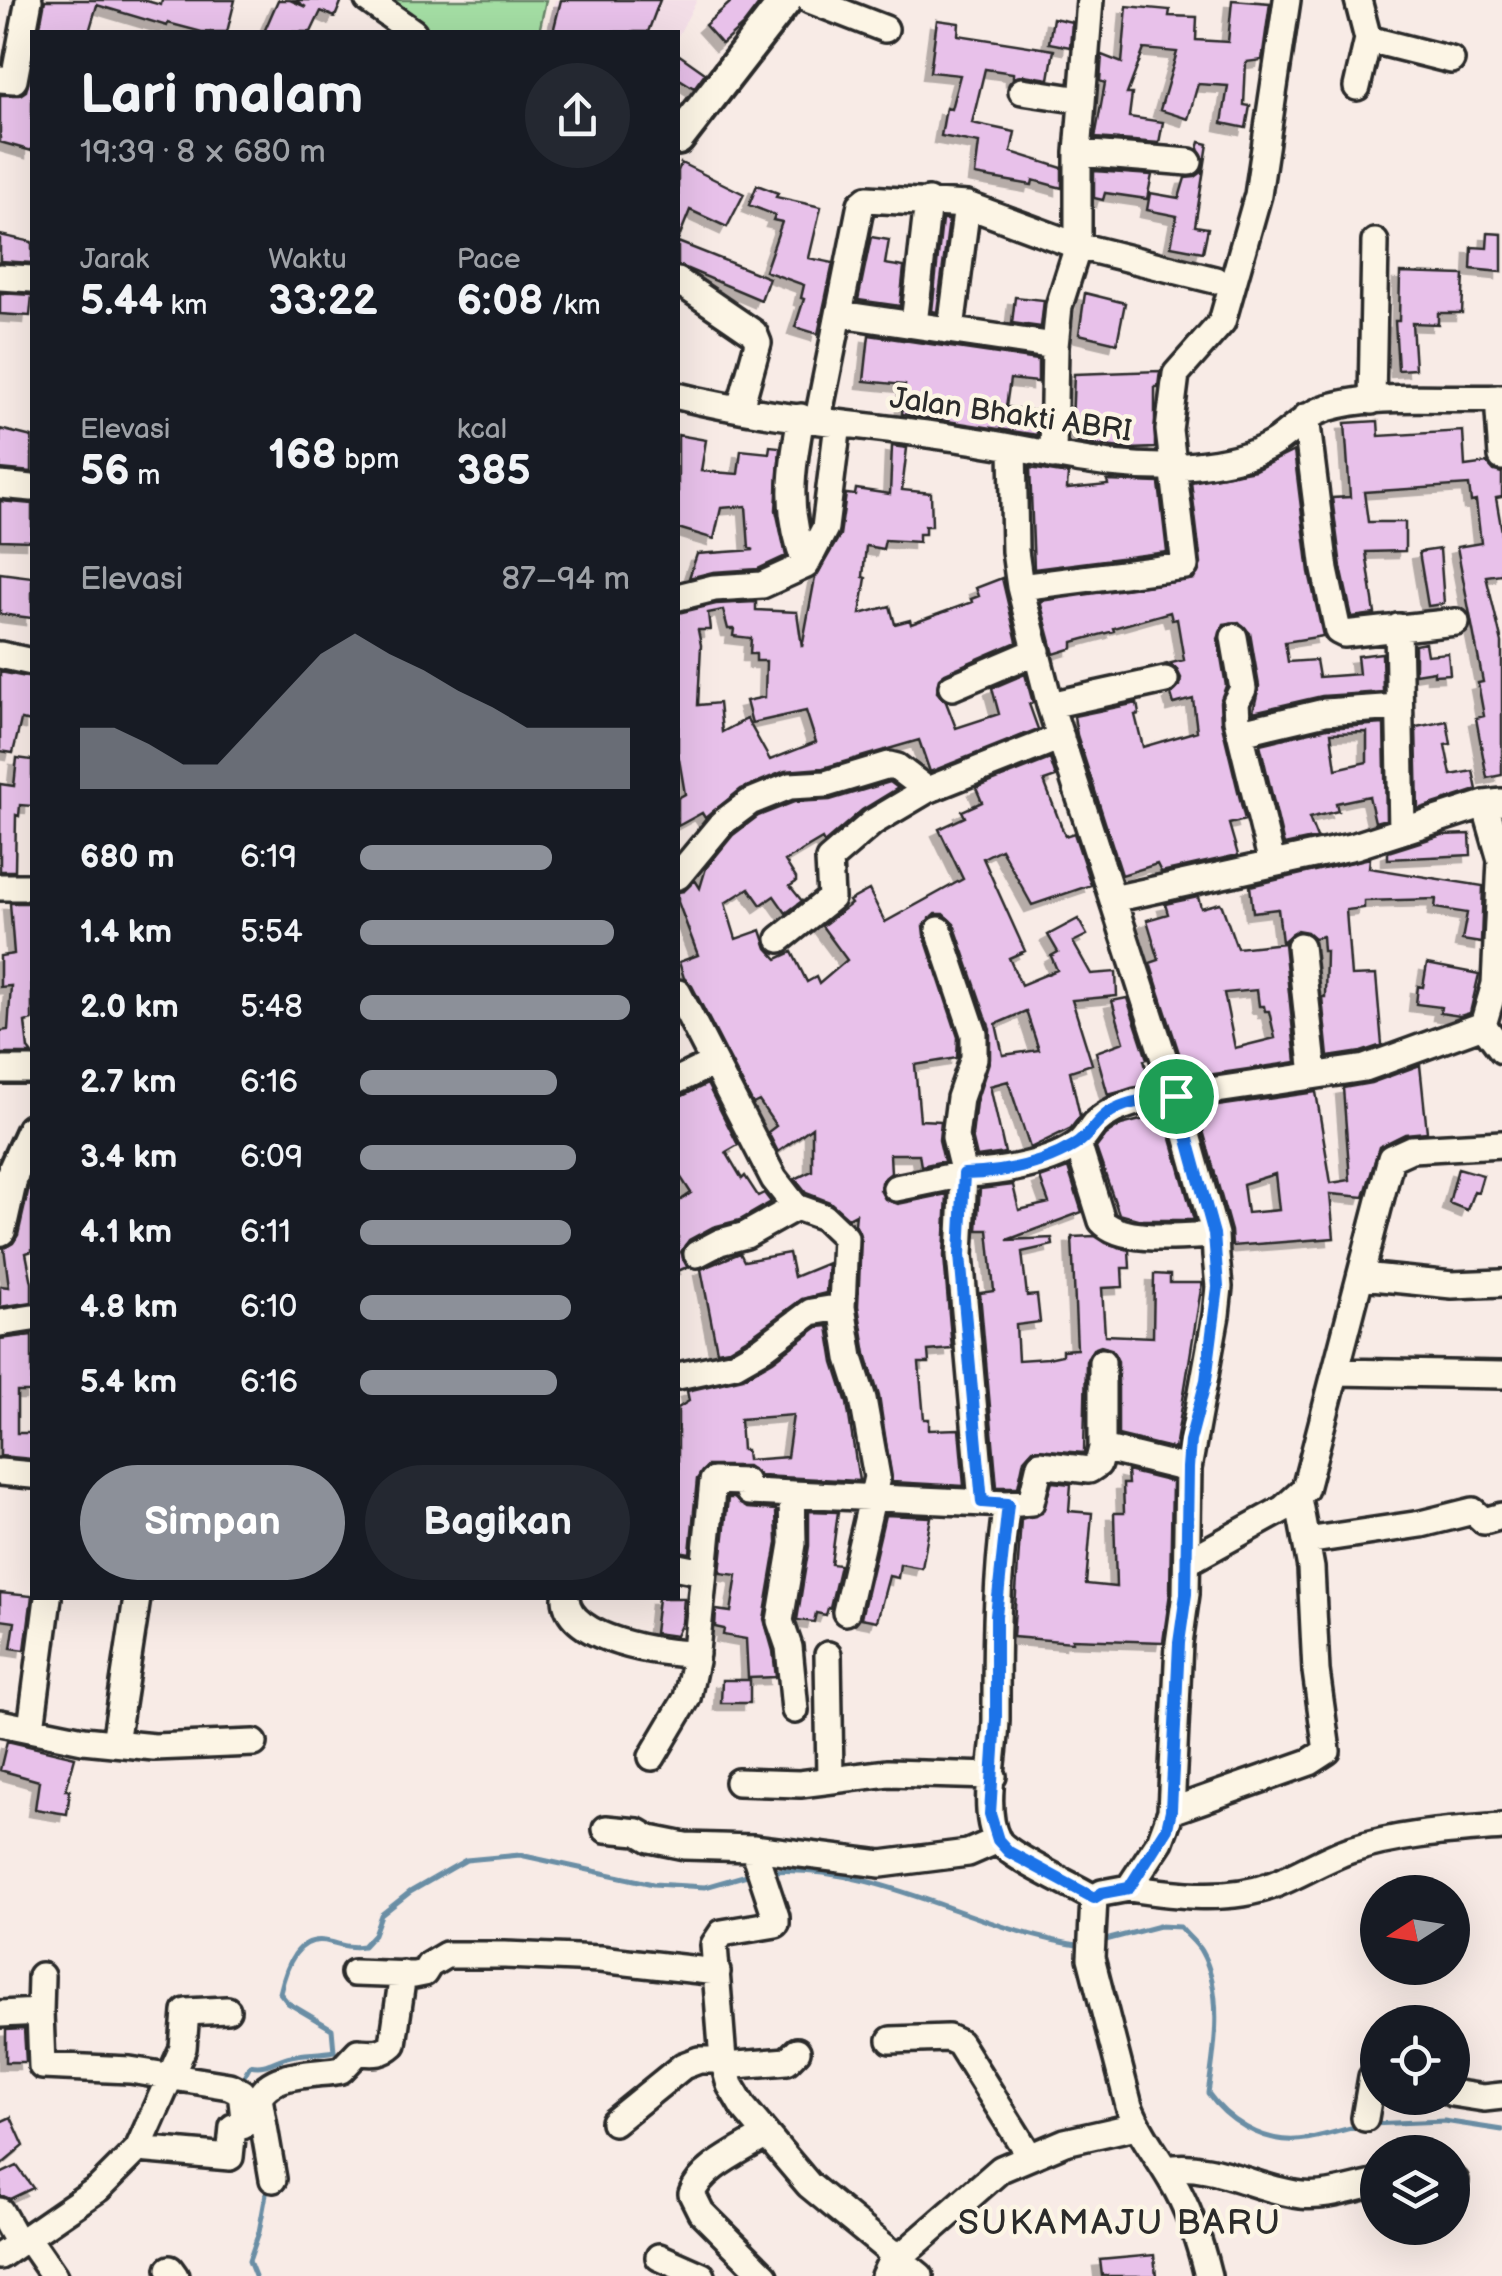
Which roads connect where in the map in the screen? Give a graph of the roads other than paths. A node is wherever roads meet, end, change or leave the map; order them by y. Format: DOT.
graph roads {
  1 [pos="29,0"];
  2 [pos="368,0"];
  3 [pos="786,0"];
  4 [pos="810,0"];
  5 [pos="1090,0"];
  6 [pos="1287,0"];
  7 [pos="1358,0"];
  8 [pos="885,29"];
  9 [pos="411,30"];
  10 [pos="1368,40"];
  11 [pos="1451,60"];
  12 [pos="16,81"];
  13 [pos="1358,87"];
  14 [pos="1022,91"];
  15 [pos="1081,100"];
  16 [pos="680,136"];
  17 [pos="1078,153"];
  18 [pos="1189,162"];
  19 [pos="928,202"];
  20 [pos="967,205"];
  21 [pos="1375,242"];
  22 [pos="1078,246"];
  23 [pos="0,278"];
  24 [pos="30,278"];
  25 [pos="1215,280"];
  26 [pos="680,282"];
  27 [pos="840,314"];
  28 [pos="914,324"];
  29 [pos="950,328"];
  30 [pos="1055,346"];
  31 [pos="680,396"];
  32 [pos="1500,398"];
  33 [pos="1372,401"];
  34 [pos="740,408"];
  35 [pos="1306,417"];
  36 [pos="819,420"];
  37 [pos="1014,448"];
  38 [pos="1052,456"];
  39 [pos="1502,457"];
  40 [pos="1171,466"];
  41 [pos="0,485"];
  42 [pos="30,488"];
  43 [pos="806,565"];
  44 [pos="1020,587"];
  45 [pos="680,596"];
  46 [pos="1456,622"];
  47 [pos="1398,627"];
  48 [pos="1234,636"];
  49 [pos="1036,652"];
  50 [pos="0,655"];
  51 [pos="30,662"];
  52 [pos="1166,680"];
  53 [pos="952,687"];
  54 [pos="1050,704"];
  55 [pos="1398,707"];
  56 [pos="1241,732"];
  57 [pos="1060,737"];
  58 [pos="927,790"];
  59 [pos="1494,803"];
  60 [pos="1402,830"];
  61 [pos="1272,864"];
  62 [pos="680,874"];
  63 [pos="0,887"];
  64 [pos="30,887"];
  65 [pos="1114,899"];
  66 [pos="939,930"];
  67 [pos="780,940"];
  68 [pos="1300,946"];
  69 [pos="1499,983"];
  70 [pos="680,997"];
  71 [pos="1483,1025"];
  72 [pos="1502,1050"];
  73 [pos="713,1063"];
  74 [pos="0,1070"];
  75 [pos="30,1070"];
  76 [pos="1314,1075"];
  77 [pos="680,1079"];
  78 [pos="1176,1096"];
  79 [pos="30,1133"];
  80 [pos="1078,1144"];
  81 [pos="1502,1144"];
  82 [pos="7,1173"];
  83 [pos="964,1174"];
  84 [pos="896,1188"];
  85 [pos="796,1207"];
  86 [pos="0,1230"];
  87 [pos="1214,1234"];
  88 [pos="697,1254"];
  89 [pos="1362,1276"];
  90 [pos="1502,1283"];
  91 [pos="842,1306"];
  92 [pos="30,1318"];
  93 [pos="0,1323"];
  94 [pos="1102,1362"];
  95 [pos="680,1368"];
  96 [pos="1337,1372"];
  97 [pos="1502,1376"];
  98 [pos="1102,1448"];
  99 [pos="1188,1468"];
  100 [pos="0,1472"];
  101 [pos="30,1474"];
  102 [pos="792,1494"];
  103 [pos="873,1498"];
  104 [pos="1298,1498"];
  105 [pos="995,1503"];
  106 [pos="1502,1516"];
  107 [pos="1306,1542"];
  108 [pos="1187,1562"];
  109 [pos="690,1569"];
  110 [pos="48,1600"];
  111 [pos="137,1600"];
  112 [pos="566,1600"];
  113 [pos="846,1612"];
  114 [pos="696,1654"];
  115 [pos="828,1655"];
  116 [pos="795,1710"];
  117 [pos="0,1723"];
  118 [pos="32,1728"];
  119 [pos="115,1743"];
  120 [pos="254,1743"];
  121 [pos="652,1757"];
  122 [pos="993,1776"];
  123 [pos="830,1779"];
  124 [pos="738,1782"];
  125 [pos="1171,1810"];
  126 [pos="1502,1827"];
  127 [pos="606,1829"];
  128 [pos="998,1840"];
  129 [pos="755,1854"];
  130 [pos="1129,1888"];
  131 [pos="1094,1898"];
  132 [pos="716,1972"];
  133 [pos="354,1973"];
  134 [pos="404,1974"];
  135 [pos="41,1976"];
  136 [pos="227,2010"];
  137 [pos="40,2012"];
  138 [pos="0,2014"];
  139 [pos="891,2040"];
  140 [pos="797,2052"];
  141 [pos="724,2063"];
  142 [pos="170,2076"];
  143 [pos="1470,2096"];
  144 [pos="1502,2096"];
  145 [pos="1366,2115"];
  146 [pos="1366,2118"];
  147 [pos="614,2122"];
  148 [pos="1136,2126"];
  149 [pos="766,2135"];
  150 [pos="138,2149"];
  151 [pos="1030,2155"];
  152 [pos="1164,2170"];
  153 [pos="273,2179"];
  154 [pos="1360,2187"];
  155 [pos="0,2211"];
  156 [pos="15,2245"];
  157 [pos="659,2257"];
  158 [pos="893,2262"];
  159 [pos="54,2276"];
  160 [pos="702,2276"];
  161 [pos="765,2276"];
  162 [pos="920,2276"];
  163 [pos="1208,2276"];
  1 -- 12 [label="street"];
  2 -- 9 [label="street"];
  3 -- 16 [label="main road"];
  4 -- 8 [label="street"];
  5 -- 15 [label="street"];
  6 -- 40 [label="street"];
  7 -- 10 [label="street"];
  10 -- 11 [label="street"];
  10 -- 13 [label="street"];
  14 -- 15 [label="street"];
  15 -- 17 [label="street"];
  17 -- 18 [label="street"];
  17 -- 22 [label="street"];
  19 -- 20 [label="street"];
  19 -- 27 [label="street"];
  19 -- 28 [label="street"];
  20 -- 22 [label="street"];
  20 -- 29 [label="street"];
  21 -- 33 [label="street"];
  22 -- 25 [label="street"];
  22 -- 30 [label="street"];
  23 -- 24 [label="street"];
  26 -- 34 [label="street"];
  27 -- 28 [label="street"];
  27 -- 36 [label="street"];
  28 -- 29 [label="street"];
  29 -- 30 [label="street"];
  30 -- 38 [label="street"];
  31 -- 34 [label="street, Jalan Bhakti ABRI"];
  32 -- 33 [label="street, Jalan Bhakti ABRI"];
  32 -- 39 [label="street"];
  33 -- 35 [label="street, Jalan Bhakti ABRI"];
  34 -- 36 [label="street, Jalan Bhakti ABRI"];
  35 -- 40 [label="street, Jalan Bhakti ABRI"];
  35 -- 47 [label="street"];
  36 -- 37 [label="street, Jalan Bhakti ABRI"];
  36 -- 43 [label="street"];
  36 -- 43 [label="street"];
  37 -- 38 [label="street, Jalan Bhakti ABRI"];
  37 -- 44 [label="street"];
  38 -- 40 [label="street, Jalan Bhakti ABRI"];
  40 -- 44 [label="street"];
  41 -- 42 [label="street"];
  43 -- 45 [label="street"];
  44 -- 49 [label="street"];
  46 -- 47 [label="street"];
  47 -- 55 [label="street"];
  48 -- 56 [label="street"];
  49 -- 53 [label="street"];
  49 -- 54 [label="street"];
  50 -- 51 [label="street"];
  52 -- 54 [label="street"];
  54 -- 57 [label="street"];
  55 -- 56 [label="street"];
  55 -- 60 [label="street"];
  56 -- 61 [label="street"];
  57 -- 58 [label="street"];
  57 -- 65 [label="street"];
  58 -- 62 [label="street"];
  58 -- 67 [label="street"];
  59 -- 60 [label="street"];
  59 -- 69 [label="street"];
  60 -- 61 [label="street"];
  61 -- 65 [label="street"];
  63 -- 64 [label="street"];
  65 -- 78 [label="street"];
  66 -- 83 [label="street"];
  68 -- 76 [label="street"];
  69 -- 71 [label="street"];
  70 -- 73 [label="street"];
  71 -- 72 [label="street"];
  71 -- 76 [label="street"];
  73 -- 77 [label="street"];
  73 -- 85 [label="street"];
  74 -- 75 [label="street"];
  76 -- 78 [label="street"];
  78 -- 80 [label="street"];
  78 -- 87 [label="street"];
  79 -- 82 [label="main road"];
  80 -- 83 [label="street"];
  80 -- 87 [label="street"];
  81 -- 89 [label="street"];
  82 -- 86 [label="main road"];
  83 -- 84 [label="street"];
  83 -- 105 [label="street"];
  85 -- 88 [label="street"];
  85 -- 91 [label="street"];
  87 -- 99 [label="street"];
  89 -- 90 [label="street"];
  89 -- 96 [label="street"];
  91 -- 95 [label="street"];
  91 -- 103 [label="street"];
  92 -- 93 [label="street"];
  94 -- 98 [label="street"];
  96 -- 97 [label="street"];
  96 -- 104 [label="street"];
  98 -- 99 [label="street"];
  98 -- 105 [label="street"];
  99 -- 108 [label="street"];
  100 -- 101 [label="street"];
  102 -- 103 [label="street"];
  102 -- 109 [label="street"];
  102 -- 116 [label="street"];
  103 -- 105 [label="street"];
  103 -- 113 [label="street"];
  104 -- 107 [label="street"];
  104 -- 108 [label="street"];
  105 -- 122 [label="street"];
  106 -- 107 [label="street"];
  107 -- 125 [label="street"];
  108 -- 125 [label="street"];
  109 -- 114 [label="street"];
  110 -- 118 [label="street"];
  111 -- 119 [label="street"];
  112 -- 114 [label="street"];
  114 -- 121 [label="street"];
  115 -- 123 [label="street"];
  117 -- 118 [label="street"];
  118 -- 119 [label="street"];
  119 -- 120 [label="street"];
  122 -- 123 [label="street"];
  122 -- 128 [label="street"];
  123 -- 124 [label="street"];
  125 -- 130 [label="street"];
  126 -- 130 [label="street"];
  127 -- 129 [label="street"];
  128 -- 129 [label="street"];
  128 -- 131 [label="street"];
  129 -- 132 [label="street"];
  130 -- 131 [label="street"];
  131 -- 148 [label="street"];
  132 -- 134 [label="street"];
  132 -- 141 [label="street"];
  133 -- 134 [label="street"];
  134 -- 153 [label="street"];
  135 -- 137 [label="street"];
  136 -- 142 [label="street"];
  137 -- 138 [label="street"];
  137 -- 142 [label="street"];
  139 -- 151 [label="street"];
  140 -- 141 [label="street"];
  141 -- 147 [label="street"];
  141 -- 149 [label="street"];
  142 -- 150 [label="street"];
  142 -- 150 [label="street"];
  143 -- 144 [label="street"];
  145 -- 146 [label="street"];
  148 -- 151 [label="street"];
  148 -- 152 [label="street"];
  149 -- 158 [label="street"];
  149 -- 161 [label="street"];
  150 -- 156 [label="street"];
  151 -- 158 [label="street"];
  152 -- 154 [label="street"];
  152 -- 163 [label="street"];
  155 -- 156 [label="street"];
  156 -- 159 [label="street"];
  157 -- 160 [label="street"];
  158 -- 162 [label="street"];
}
